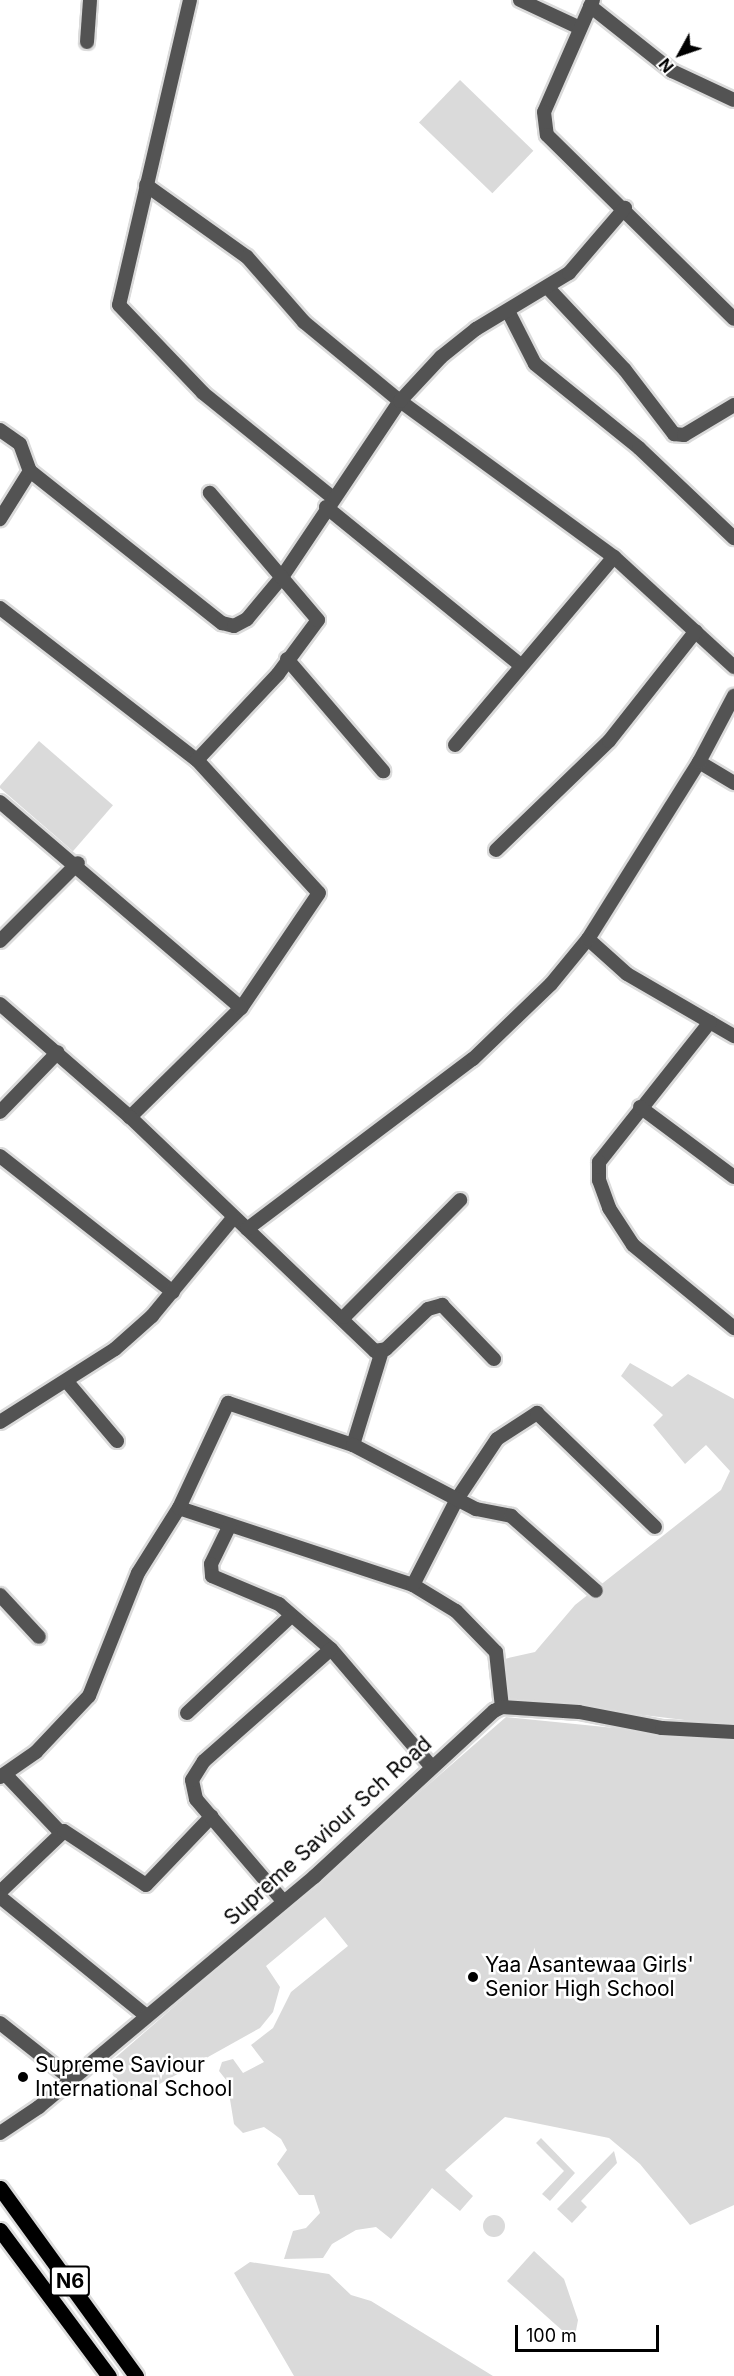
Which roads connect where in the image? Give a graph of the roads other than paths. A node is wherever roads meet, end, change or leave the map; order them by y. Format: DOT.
graph roads {
  1 [pos="90,0"];
  2 [pos="190,0"];
  3 [pos="520,0"];
  4 [pos="592,3"];
  5 [pos="580,28"];
  6 [pos="87,42"];
  7 [pos="734,100"];
  8 [pos="146,185"];
  9 [pos="625,208"];
  10 [pos="548,288"];
  11 [pos="508,310"];
  12 [pos="734,319"];
  13 [pos="400,401"];
  14 [pos="734,405"];
  15 [pos="0,430"];
  16 [pos="30,471"];
  17 [pos="210,494"];
  18 [pos="329,502"];
  19 [pos="0,519"];
  20 [pos="734,538"];
  21 [pos="614,557"];
  22 [pos="282,577"];
  23 [pos="0,608"];
  24 [pos="696,631"];
  25 [pos="287,659"];
  26 [pos="519,664"];
  27 [pos="734,668"];
  28 [pos="734,696"];
  29 [pos="455,745"];
  30 [pos="197,760"];
  31 [pos="699,762"];
  32 [pos="383,771"];
  33 [pos="734,783"];
  34 [pos="0,802"];
  35 [pos="496,850"];
  36 [pos="78,863"];
  37 [pos="588,939"];
  38 [pos="0,941"];
  39 [pos="0,1004"];
  40 [pos="241,1008"];
  41 [pos="710,1022"];
  42 [pos="734,1036"];
  43 [pos="58,1052"];
  44 [pos="640,1107"];
  45 [pos="0,1112"];
  46 [pos="130,1117"];
  47 [pos="0,1156"];
  48 [pos="734,1177"];
  49 [pos="460,1200"];
  50 [pos="233,1218"];
  51 [pos="247,1229"];
  52 [pos="173,1292"];
  53 [pos="344,1317"];
  54 [pos="734,1328"];
  55 [pos="382,1358"];
  56 [pos="494,1359"];
  57 [pos="68,1383"];
  58 [pos="0,1422"];
  59 [pos="117,1441"];
  60 [pos="353,1445"];
  61 [pos="457,1499"];
  62 [pos="179,1508"];
  63 [pos="230,1525"];
  64 [pos="655,1527"];
  65 [pos="413,1585"];
  66 [pos="596,1590"];
  67 [pos="0,1595"];
  68 [pos="290,1617"];
  69 [pos="39,1637"];
  70 [pos="331,1648"];
  71 [pos="502,1707"];
  72 [pos="187,1713"];
  73 [pos="734,1732"];
  74 [pos="430,1765"];
  75 [pos="3,1776"];
  76 [pos="212,1816"];
  77 [pos="60,1832"];
  78 [pos="0,1892"];
  79 [pos="0,1898"];
  80 [pos="283,1901"];
  81 [pos="145,2015"];
  82 [pos="0,2023"];
  83 [pos="71,2079"];
  84 [pos="0,2133"];
  85 [pos="0,2188"];
  86 [pos="0,2230"];
  87 [pos="110,2376"];
  88 [pos="136,2376"];
  1 -- 6 [label="street"];
  2 -- 8 [label="street"];
  3 -- 5 [label="street"];
  4 -- 5 [label="street"];
  4 -- 7 [label="street"];
  5 -- 9 [label="street"];
  8 -- 13 [label="street"];
  8 -- 18 [label="street"];
  9 -- 10 [label="street"];
  9 -- 12 [label="street"];
  10 -- 11 [label="street"];
  10 -- 14 [label="street"];
  11 -- 13 [label="street"];
  11 -- 20 [label="street"];
  13 -- 18 [label="street"];
  13 -- 21 [label="street"];
  15 -- 16 [label="street"];
  16 -- 19 [label="street"];
  16 -- 22 [label="street"];
  17 -- 22 [label="street"];
  18 -- 22 [label="street"];
  18 -- 26 [label="street"];
  21 -- 24 [label="street"];
  21 -- 26 [label="street"];
  22 -- 25 [label="street"];
  23 -- 30 [label="street"];
  24 -- 27 [label="street"];
  24 -- 35 [label="street"];
  25 -- 30 [label="street"];
  25 -- 32 [label="street"];
  26 -- 29 [label="street"];
  28 -- 31 [label="street"];
  30 -- 40 [label="street"];
  31 -- 33 [label="street"];
  31 -- 37 [label="street"];
  34 -- 36 [label="street"];
  36 -- 38 [label="street"];
  36 -- 40 [label="street"];
  37 -- 41 [label="street"];
  37 -- 51 [label="street"];
  39 -- 43 [label="street"];
  40 -- 46 [label="street"];
  41 -- 42 [label="street"];
  41 -- 44 [label="street"];
  43 -- 45 [label="street"];
  43 -- 46 [label="street"];
  44 -- 48 [label="street"];
  44 -- 54 [label="street"];
  46 -- 50 [label="street"];
  47 -- 52 [label="street"];
  49 -- 53 [label="street"];
  50 -- 51 [label="street"];
  50 -- 52 [label="street"];
  51 -- 53 [label="street"];
  52 -- 57 [label="street"];
  53 -- 55 [label="street"];
  55 -- 56 [label="street"];
  55 -- 60 [label="street"];
  57 -- 58 [label="street"];
  57 -- 59 [label="street"];
  60 -- 61 [label="street"];
  60 -- 62 [label="street"];
  61 -- 64 [label="street"];
  61 -- 65 [label="street"];
  61 -- 66 [label="street"];
  62 -- 63 [label="street"];
  62 -- 75 [label="street"];
  63 -- 65 [label="street"];
  63 -- 68 [label="street"];
  65 -- 71 [label="street"];
  67 -- 69 [label="street"];
  68 -- 70 [label="street"];
  68 -- 72 [label="street"];
  70 -- 74 [label="street"];
  70 -- 76 [label="street"];
  71 -- 73 [label="street"];
  71 -- 74 [label="street, Supreme Saviour Sch Road"];
  74 -- 80 [label="street, Supreme Saviour Sch Road"];
  75 -- 77 [label="street"];
  76 -- 77 [label="street"];
  76 -- 80 [label="street"];
  77 -- 78 [label="street"];
  79 -- 81 [label="street"];
  80 -- 81 [label="street, Supreme Saviour Sch Road"];
  81 -- 83 [label="street, Supreme Saviour Sch Road"];
  82 -- 83 [label="street"];
  83 -- 84 [label="street, Supreme Saviour Sch Road"];
  85 -- 88 [label="main road, N6"];
  86 -- 87 [label="main road, N6"];
}
